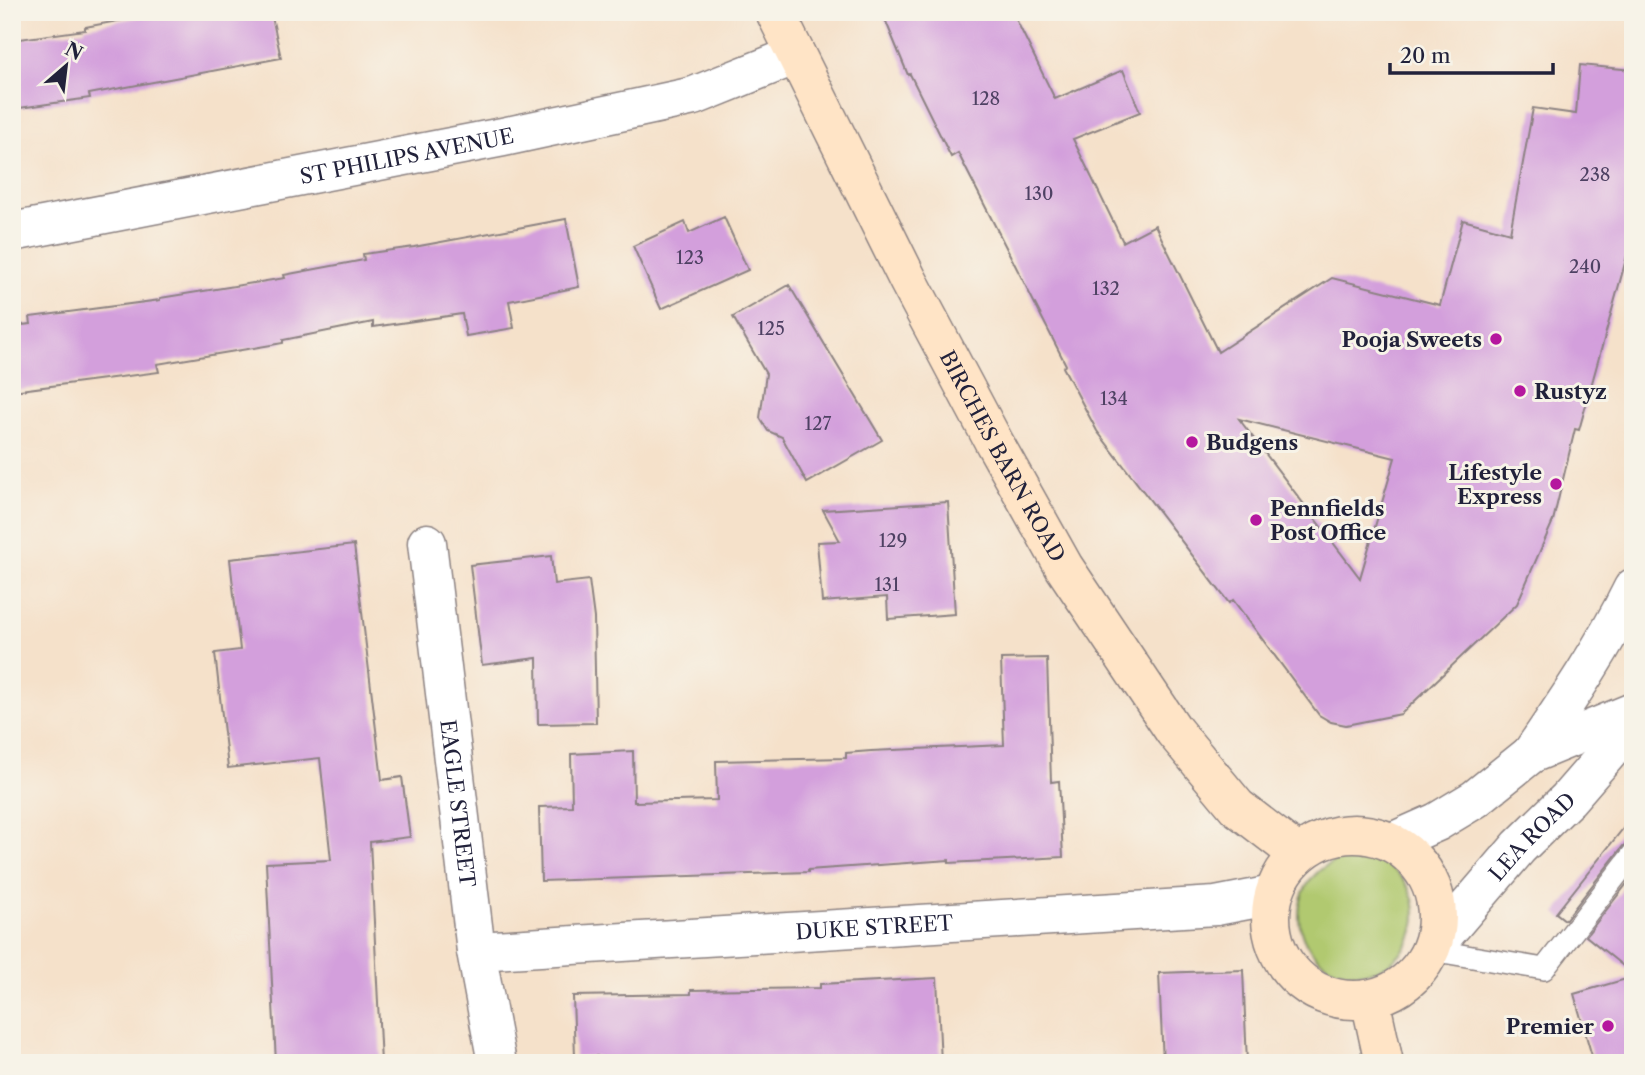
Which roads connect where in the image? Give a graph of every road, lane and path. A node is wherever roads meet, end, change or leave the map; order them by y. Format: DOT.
graph roads {
  1 [pos="775,12"];
  2 [pos="796,55"];
  3 [pos="12,232"];
  4 [pos="426,543"];
  5 [pos="1633,587"];
  6 [pos="1633,712"];
  7 [pos="1633,723"];
  8 [pos="1531,754"];
  9 [pos="1392,842"];
  10 [pos="1298,854"];
  11 [pos="1633,854"];
  12 [pos="1273,895"];
  13 [pos="1431,950"];
  14 [pos="477,951"];
  15 [pos="1370,999"];
  16 [pos="497,1063"];
  17 [pos="1384,1063"];
  1 -- 2 [label="main road, BIRCHES BARN ROAD"];
  2 -- 3 [label="street, ST PHILIPS AVENUE"];
  2 -- 10 [label="main road, BIRCHES BARN ROAD"];
  4 -- 14 [label="street, EAGLE STREET"];
  5 -- 8 [label="street"];
  6 -- 8 [label="street"];
  7 -- 13 [label="street, LEA ROAD"];
  8 -- 9 [label="street"];
  9 -- 10 [label="main road"];
  9 -- 13 [label="main road"];
  10 -- 12 [label="main road"];
  11 -- 13 [label="lane"];
  12 -- 14 [label="street, DUKE STREET"];
  12 -- 15 [label="main road"];
  13 -- 15 [label="main road"];
  14 -- 16 [label="street, EAGLE STREET"];
  15 -- 17 [label="main road"];
}
